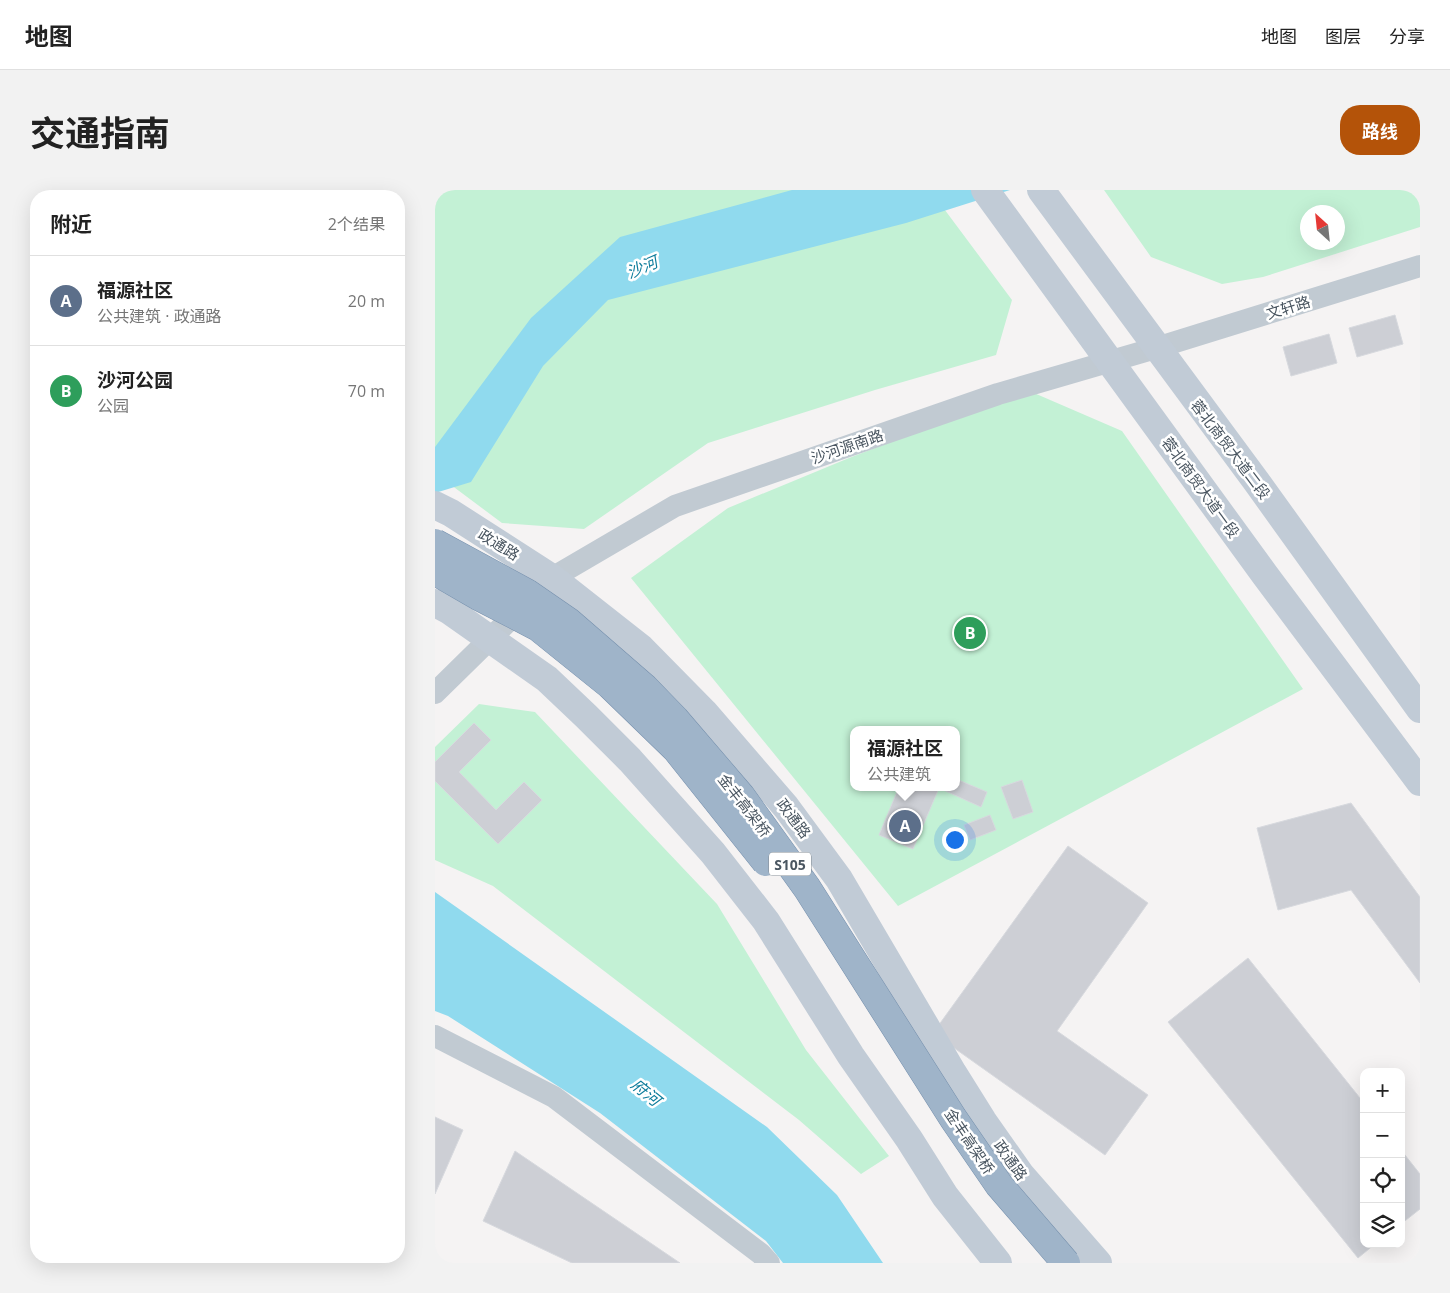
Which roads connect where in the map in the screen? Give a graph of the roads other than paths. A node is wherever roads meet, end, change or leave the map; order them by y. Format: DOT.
graph roads {
  1 [pos="985,190"];
  2 [pos="1041,190"];
  3 [pos="1420,266"];
  4 [pos="1156,348"];
  5 [pos="1110,360"];
  6 [pos="435,505"];
  7 [pos="435,543"];
  8 [pos="435,571"];
  9 [pos="552,578"];
  10 [pos="435,603"];
  11 [pos="491,640"];
  12 [pos="435,693"];
  13 [pos="1420,709"];
  14 [pos="1420,782"];
  15 [pos="435,1036"];
  16 [pos="769,1263"];
  17 [pos="998,1263"];
  18 [pos="1042,1263"];
  19 [pos="1066,1263"];
  20 [pos="1098,1263"];
  1 -- 5 [label="main road, 蓉北商贸大道一段"];
  2 -- 4 [label="main road, 蓉北商贸大道二段"];
  3 -- 4 [label="street, 文轩路"];
  4 -- 5 [label="street, 沙河源南路"];
  4 -- 13 [label="main road, 蓉北商贸大道二段"];
  5 -- 9 [label="street, 沙河源南路"];
  5 -- 14 [label="main road, 蓉北商贸大道一段"];
  6 -- 9 [label="main road, 政通路"];
  7 -- 19 [label="highway, 金丰高架桥 / S105, bridge"];
  8 -- 18 [label="highway, 金丰高架桥 / S105, bridge"];
  9 -- 11 [label="street, 沙河源南路"];
  9 -- 20 [label="main road, 政通路"];
  10 -- 11 [label="main road"];
  11 -- 12 [label="street, 沙河源南路"];
  11 -- 17 [label="main road"];
  15 -- 16 [label="street"];
}
